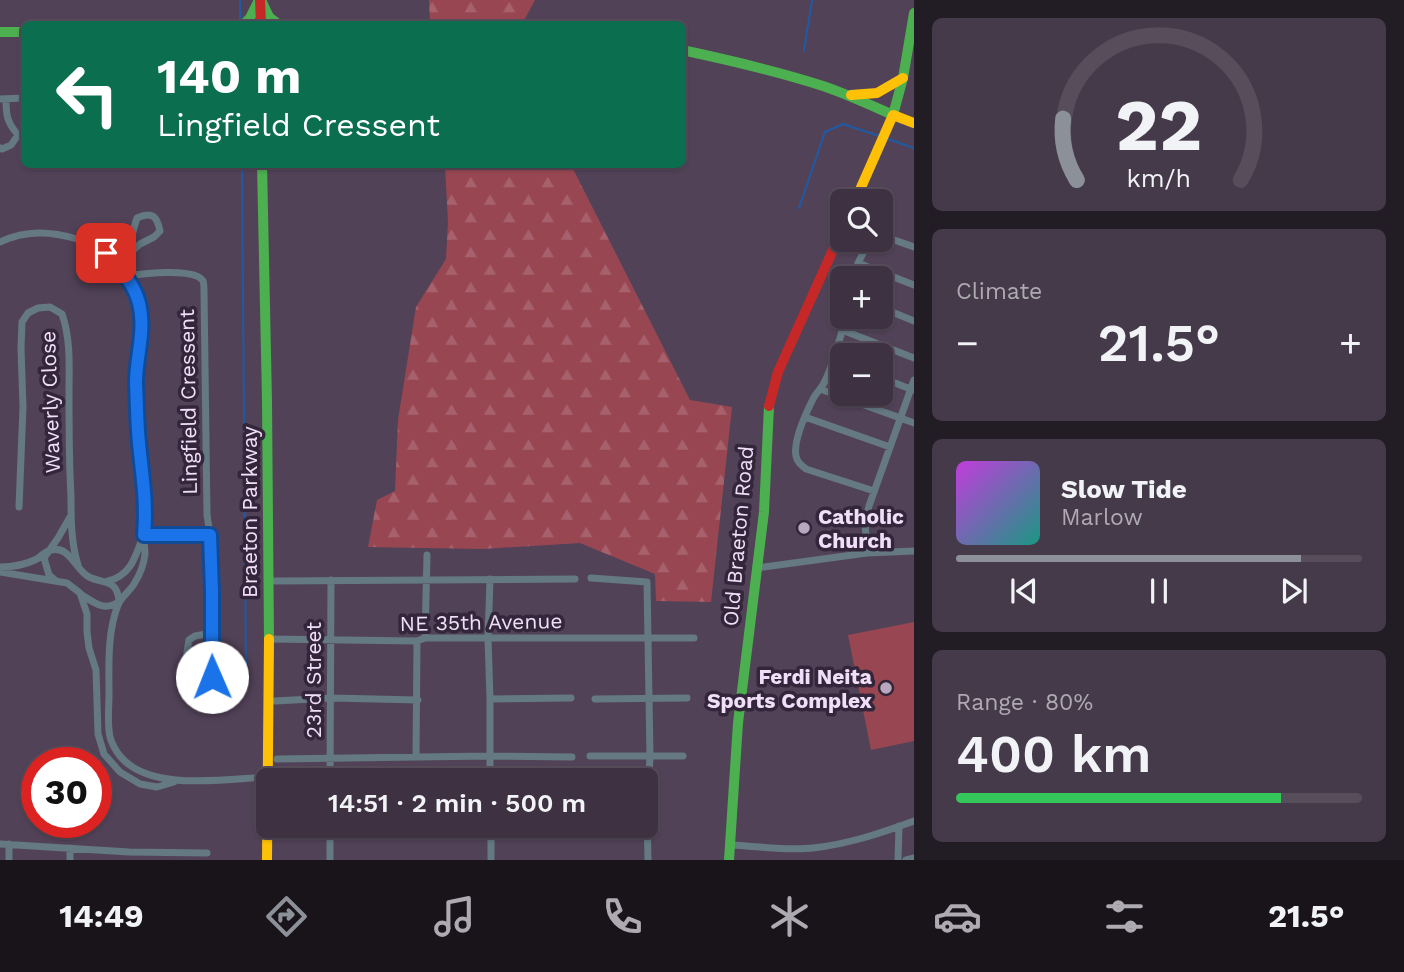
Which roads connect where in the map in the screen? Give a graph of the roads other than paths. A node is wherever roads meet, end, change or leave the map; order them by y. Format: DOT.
graph roads {
  1 [pos="260,0"];
  2 [pos="914,15"];
  3 [pos="247,21"];
  4 [pos="261,21"];
  5 [pos="272,21"];
  6 [pos="0,32"];
  7 [pos="21,32"];
  8 [pos="686,51"];
  9 [pos="903,78"];
  10 [pos="848,95"];
  11 [pos="21,98"];
  12 [pos="3,99"];
  13 [pos="891,120"];
  14 [pos="914,122"];
  15 [pos="0,148"];
  16 [pos="262,168"];
  17 [pos="862,189"];
  18 [pos="893,240"];
  19 [pos="0,242"];
  20 [pos="914,247"];
  21 [pos="832,252"];
  22 [pos="864,252"];
  23 [pos="109,257"];
  24 [pos="858,263"];
  25 [pos="117,265"];
  26 [pos="858,266"];
  27 [pos="127,276"];
  28 [pos="914,285"];
  29 [pos="893,312"];
  30 [pos="914,321"];
  31 [pos="842,330"];
  32 [pos="840,343"];
  33 [pos="914,358"];
  34 [pos="830,373"];
  35 [pos="914,380"];
  36 [pos="893,382"];
  37 [pos="820,389"];
  38 [pos="912,390"];
  39 [pos="805,417"];
  40 [pos="901,418"];
  41 [pos="914,423"];
  42 [pos="890,447"];
  43 [pos="874,491"];
  44 [pos="19,507"];
  45 [pos="71,513"];
  46 [pos="144,535"];
  47 [pos="210,535"];
  48 [pos="49,550"];
  49 [pos="914,551"];
  50 [pos="867,553"];
  51 [pos="427,555"];
  52 [pos="78,565"];
  53 [pos="0,567"];
  54 [pos="756,568"];
  55 [pos="0,572"];
  56 [pos="591,578"];
  57 [pos="426,579"];
  58 [pos="490,579"];
  59 [pos="575,579"];
  60 [pos="331,580"];
  61 [pos="108,581"];
  62 [pos="275,581"];
  63 [pos="57,582"];
  64 [pos="80,593"];
  65 [pos="120,601"];
  66 [pos="212,633"];
  67 [pos="488,638"];
  68 [pos="694,638"];
  69 [pos="268,639"];
  70 [pos="421,639"];
  71 [pos="649,639"];
  72 [pos="330,640"];
  73 [pos="331,698"];
  74 [pos="570,698"];
  75 [pos="650,698"];
  76 [pos="687,698"];
  77 [pos="491,699"];
  78 [pos="595,699"];
  79 [pos="418,700"];
  80 [pos="275,701"];
  81 [pos="489,756"];
  82 [pos="590,756"];
  83 [pos="650,756"];
  84 [pos="683,756"];
  85 [pos="416,757"];
  86 [pos="572,757"];
  87 [pos="331,759"];
  88 [pos="276,760"];
  89 [pos="267,768"];
  90 [pos="331,768"];
  91 [pos="490,768"];
  92 [pos="649,768"];
  93 [pos="256,777"];
  94 [pos="174,781"];
  95 [pos="914,821"];
  96 [pos="899,826"];
  97 [pos="267,838"];
  98 [pos="330,838"];
  99 [pos="491,838"];
  100 [pos="648,838"];
  101 [pos="0,844"];
  102 [pos="9,844"];
  103 [pos="730,845"];
  104 [pos="70,848"];
  105 [pos="207,853"];
  106 [pos="129,856"];
  107 [pos="914,858"];
  108 [pos="9,860"];
  109 [pos="70,860"];
  110 [pos="267,860"];
  111 [pos="330,860"];
  112 [pos="491,860"];
  113 [pos="648,860"];
  114 [pos="729,860"];
  115 [pos="898,860"];
  116 [pos="906,860"];
  1 -- 3 [label="street"];
  1 -- 4 [label="street"];
  1 -- 5 [label="street"];
  2 -- 9 [label="street"];
  6 -- 7 [label="street"];
  8 -- 10 [label="street"];
  9 -- 10 [label="street"];
  9 -- 13 [label="street"];
  10 -- 13 [label="street"];
  11 -- 12 [label="street"];
  12 -- 15 [label="street"];
  13 -- 14 [label="street"];
  13 -- 17 [label="street"];
  16 -- 69 [label="street, Braeton Parkway"];
  18 -- 20 [label="street"];
  19 -- 23 [label="street"];
  21 -- 54 [label="street, Old Braeton Road"];
  22 -- 24 [label="street"];
  23 -- 25 [label="street"];
  23 -- 25 [label="street"];
  24 -- 26 [label="street"];
  24 -- 28 [label="street"];
  25 -- 27 [label="street"];
  27 -- 46 [label="street"];
  27 -- 47 [label="street, Lingfield Cressent"];
  29 -- 30 [label="street"];
  31 -- 32 [label="street"];
  31 -- 33 [label="street"];
  34 -- 37 [label="street"];
  35 -- 38 [label="street"];
  36 -- 38 [label="street"];
  37 -- 39 [label="street"];
  37 -- 40 [label="street"];
  38 -- 40 [label="street"];
  39 -- 42 [label="street"];
  39 -- 43 [label="street"];
  40 -- 41 [label="street"];
  40 -- 42 [label="street"];
  42 -- 43 [label="street"];
  43 -- 50 [label="street"];
  44 -- 45 [label="street, Waverly Close"];
  45 -- 48 [label="street, Waverly Close"];
  45 -- 52 [label="street, Waverly Close"];
  46 -- 47 [label="street"];
  46 -- 61 [label="street"];
  46 -- 65 [label="street"];
  47 -- 66 [label="street"];
  48 -- 52 [label="street"];
  48 -- 53 [label="street"];
  48 -- 63 [label="street"];
  49 -- 50 [label="street"];
  50 -- 54 [label="street"];
  51 -- 57 [label="street"];
  52 -- 61 [label="street"];
  54 -- 103 [label="street, Old Braeton Road"];
  55 -- 63 [label="street"];
  56 -- 71 [label="street"];
  57 -- 58 [label="street"];
  57 -- 60 [label="street"];
  57 -- 70 [label="street"];
  58 -- 59 [label="street"];
  58 -- 67 [label="street"];
  60 -- 62 [label="street"];
  60 -- 72 [label="street, 23rd Street"];
  61 -- 65 [label="street"];
  63 -- 64 [label="street"];
  64 -- 65 [label="street"];
  64 -- 94 [label="street"];
  65 -- 94 [label="street"];
  66 -- 66 [label="street"];
  67 -- 70 [label="street, NE 35th Avenue"];
  67 -- 71 [label="street, NE 35th Avenue"];
  67 -- 77 [label="street"];
  68 -- 71 [label="street, NE 35th Avenue"];
  69 -- 72 [label="street, NE 35th Avenue"];
  69 -- 89 [label="street, Braeton Parkway"];
  70 -- 72 [label="street, NE 35th Avenue"];
  70 -- 79 [label="street"];
  71 -- 75 [label="street"];
  72 -- 73 [label="street, 23rd Street"];
  73 -- 79 [label="street"];
  73 -- 80 [label="street"];
  73 -- 87 [label="street, 23rd Street"];
  74 -- 77 [label="street"];
  75 -- 76 [label="street"];
  75 -- 78 [label="street"];
  75 -- 83 [label="street"];
  77 -- 81 [label="street"];
  79 -- 85 [label="street"];
  81 -- 85 [label="street"];
  81 -- 86 [label="street"];
  81 -- 91 [label="street"];
  82 -- 83 [label="street"];
  83 -- 84 [label="street"];
  83 -- 92 [label="street"];
  85 -- 87 [label="street"];
  87 -- 88 [label="street"];
  87 -- 90 [label="street, 23rd Street"];
  93 -- 94 [label="street"];
  95 -- 96 [label="street"];
  96 -- 103 [label="street"];
  96 -- 115 [label="street"];
  97 -- 110 [label="street, Braeton Parkway"];
  98 -- 111 [label="street"];
  99 -- 112 [label="street"];
  100 -- 113 [label="street"];
  101 -- 102 [label="street"];
  102 -- 104 [label="street"];
  102 -- 108 [label="street"];
  103 -- 114 [label="street, Old Braeton Road"];
  104 -- 106 [label="street"];
  104 -- 109 [label="street"];
  105 -- 106 [label="street"];
  107 -- 116 [label="street"];
}
